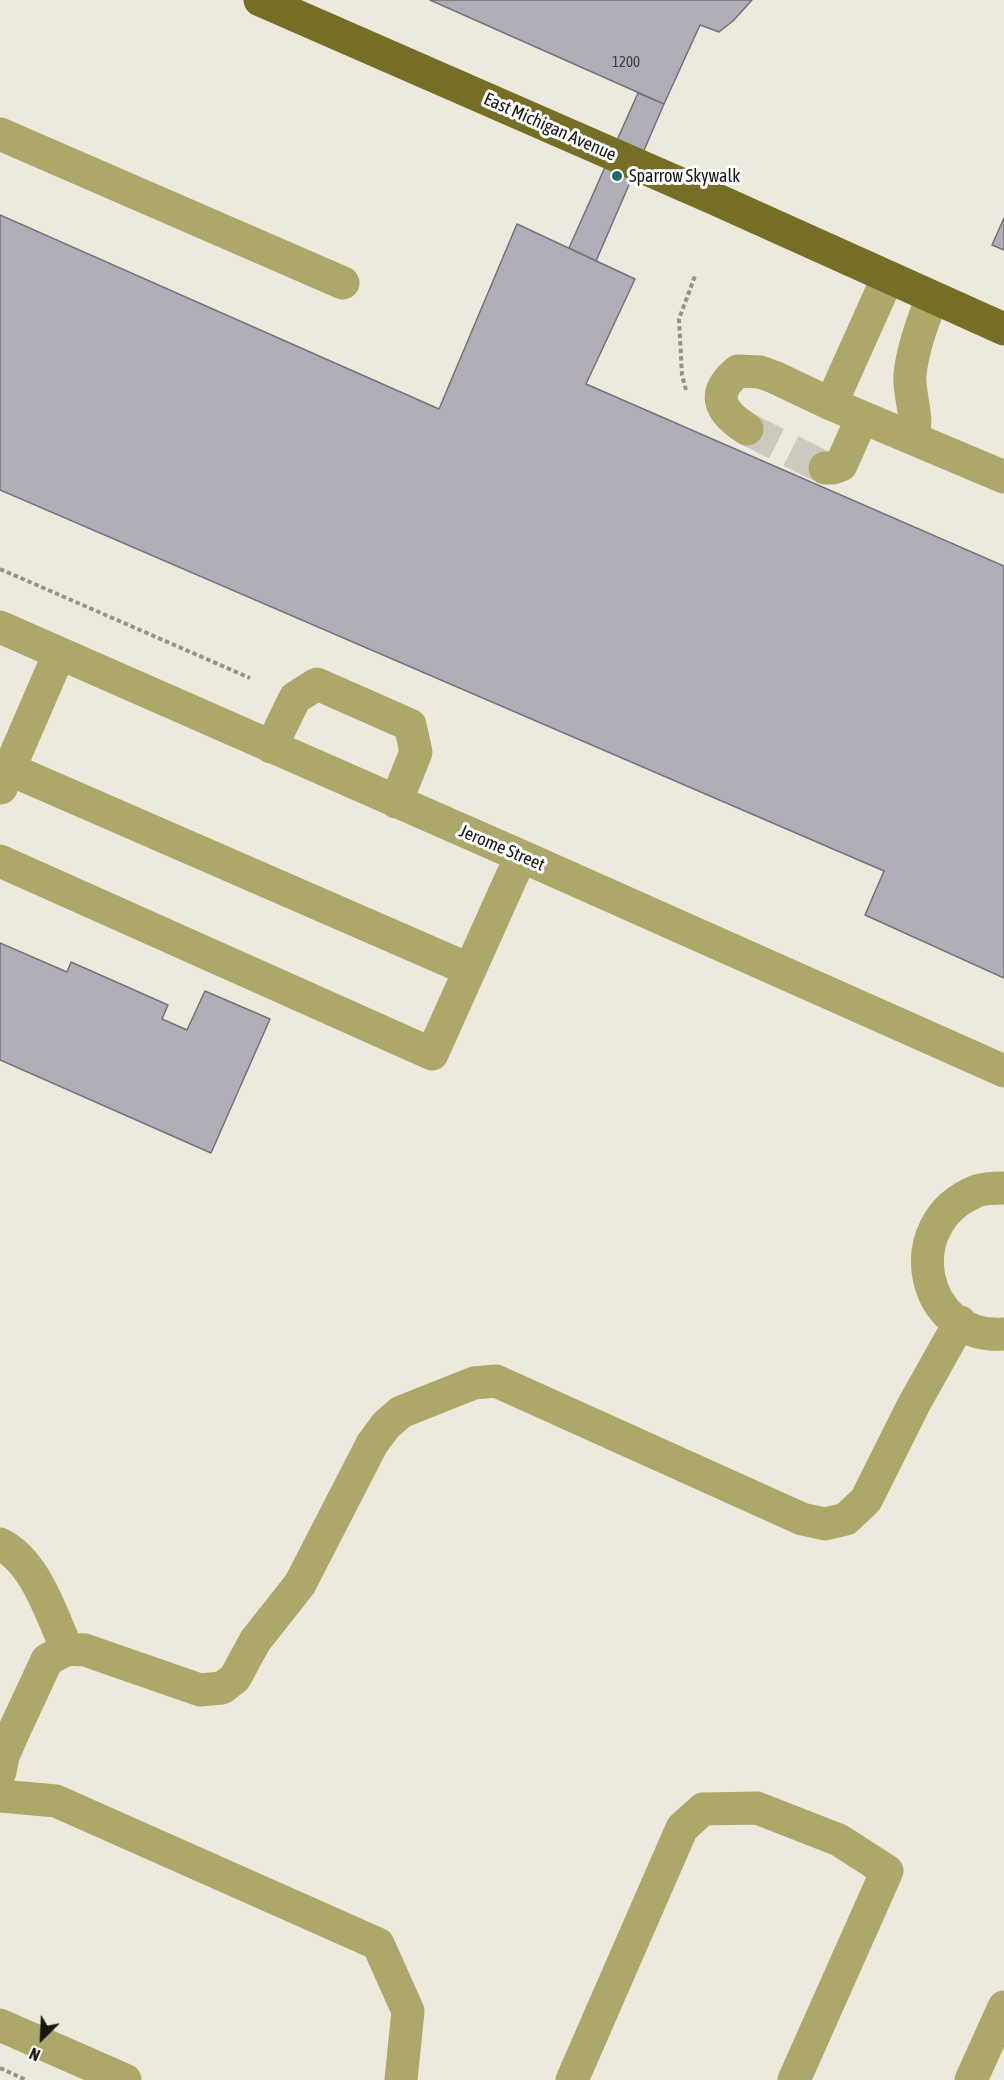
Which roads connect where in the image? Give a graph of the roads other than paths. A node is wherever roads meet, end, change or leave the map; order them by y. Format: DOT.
graph roads {
  1 [pos="260,0"];
  2 [pos="0,135"];
  3 [pos="888,277"];
  4 [pos="343,283"];
  5 [pos="932,297"];
  6 [pos="1004,330"];
  7 [pos="831,404"];
  8 [pos="862,418"];
  9 [pos="747,429"];
  10 [pos="912,438"];
  11 [pos="825,468"];
  12 [pos="1004,477"];
  13 [pos="0,627"];
  14 [pos="60,654"];
  15 [pos="271,747"];
  16 [pos="5,779"];
  17 [pos="396,802"];
  18 [pos="521,856"];
  19 [pos="0,861"];
  20 [pos="468,969"];
  21 [pos="1004,1071"];
  22 [pos="1004,1188"];
  23 [pos="960,1322"];
  24 [pos="1004,1334"];
  25 [pos="0,1544"];
  26 [pos="68,1649"];
  27 [pos="0,1773"];
  28 [pos="0,1796"];
  29 [pos="1004,2007"];
  30 [pos="0,2025"];
  31 [pos="125,2080"];
  32 [pos="401,2080"];
  33 [pos="572,2080"];
  34 [pos="794,2080"];
  35 [pos="971,2080"];
  1 -- 3 [label="main road, East Michigan Avenue"];
  2 -- 4 [label="street"];
  3 -- 5 [label="main road, East Michigan Avenue"];
  3 -- 7 [label="street"];
  5 -- 6 [label="main road, East Michigan Avenue"];
  5 -- 10 [label="street"];
  7 -- 8 [label="street"];
  7 -- 9 [label="street"];
  8 -- 10 [label="street"];
  8 -- 11 [label="street"];
  10 -- 12 [label="street"];
  13 -- 14 [label="street, Jerome Street"];
  14 -- 15 [label="street, Jerome Street"];
  14 -- 16 [label="street"];
  15 -- 17 [label="street, Jerome Street"];
  15 -- 17 [label="street"];
  16 -- 20 [label="street"];
  17 -- 18 [label="street, Jerome Street"];
  18 -- 20 [label="street"];
  18 -- 21 [label="street, Jerome Street"];
  19 -- 20 [label="street"];
  22 -- 23 [label="street"];
  23 -- 24 [label="street"];
  23 -- 26 [label="street"];
  25 -- 26 [label="street"];
  26 -- 27 [label="street"];
  28 -- 32 [label="street"];
  29 -- 35 [label="street"];
  30 -- 31 [label="street"];
  33 -- 34 [label="street"];
}
